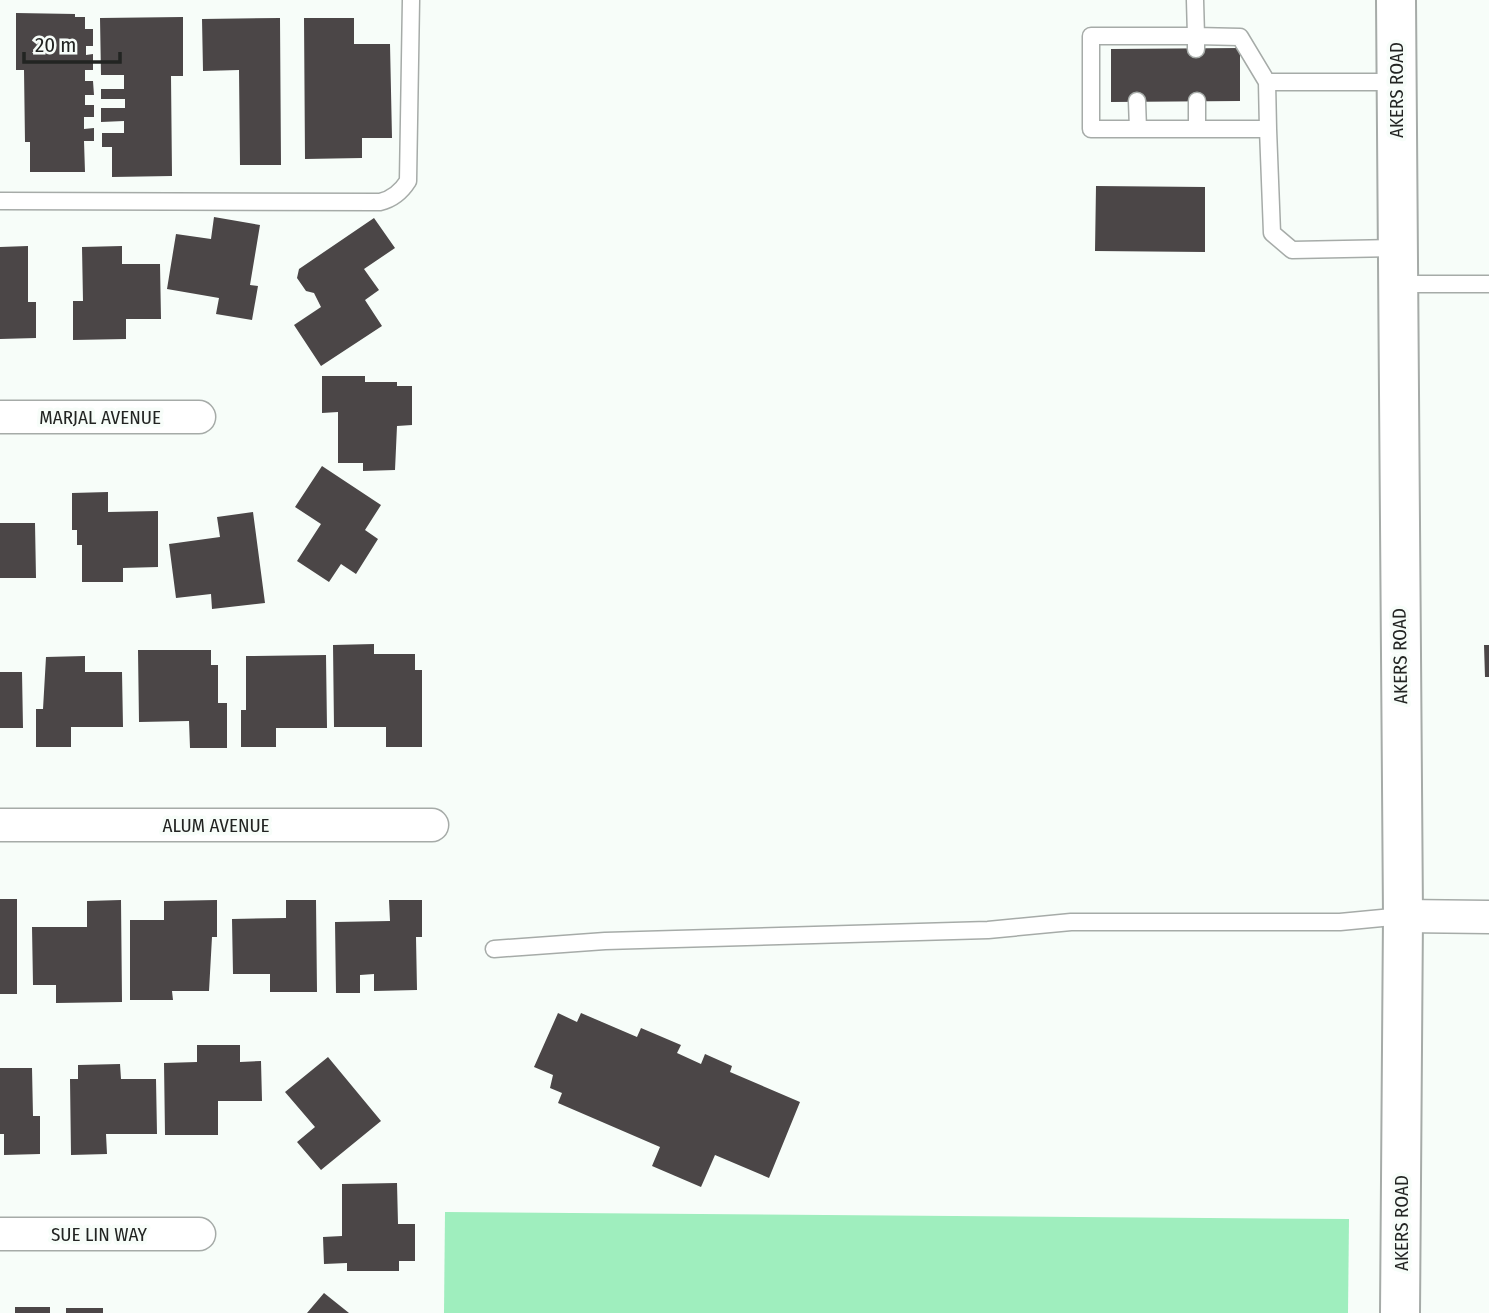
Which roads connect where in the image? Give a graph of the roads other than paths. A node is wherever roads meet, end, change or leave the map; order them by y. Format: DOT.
graph roads {
  1 [pos="411,0"];
  2 [pos="1195,0"];
  3 [pos="1396,0"];
  4 [pos="1196,43"];
  5 [pos="1267,82"];
  6 [pos="1396,82"];
  7 [pos="1137,102"];
  8 [pos="1197,102"];
  9 [pos="1138,128"];
  10 [pos="1197,128"];
  11 [pos="1268,128"];
  12 [pos="0,201"];
  13 [pos="1396,266"];
  14 [pos="1489,284"];
  15 [pos="0,417"];
  16 [pos="199,417"];
  17 [pos="0,825"];
  18 [pos="432,825"];
  19 [pos="1403,916"];
  20 [pos="1489,916"];
  21 [pos="494,948"];
  22 [pos="0,1234"];
  23 [pos="199,1234"];
  24 [pos="1400,1313"];
  1 -- 12 [label="lane"];
  2 -- 4 [label="lane"];
  3 -- 6 [label="street, AKERS ROAD"];
  4 -- 5 [label="lane"];
  4 -- 9 [label="lane"];
  5 -- 6 [label="lane"];
  5 -- 11 [label="lane"];
  6 -- 13 [label="street, AKERS ROAD"];
  7 -- 9 [label="lane"];
  8 -- 10 [label="lane"];
  9 -- 10 [label="lane"];
  10 -- 11 [label="lane"];
  11 -- 13 [label="lane"];
  13 -- 14 [label="lane"];
  13 -- 19 [label="street, AKERS ROAD"];
  15 -- 16 [label="street, MARJAL AVENUE"];
  17 -- 18 [label="street, ALUM AVENUE"];
  19 -- 20 [label="street"];
  19 -- 21 [label="lane"];
  19 -- 24 [label="street, AKERS ROAD"];
  22 -- 23 [label="street, SUE LIN WAY"];
}
